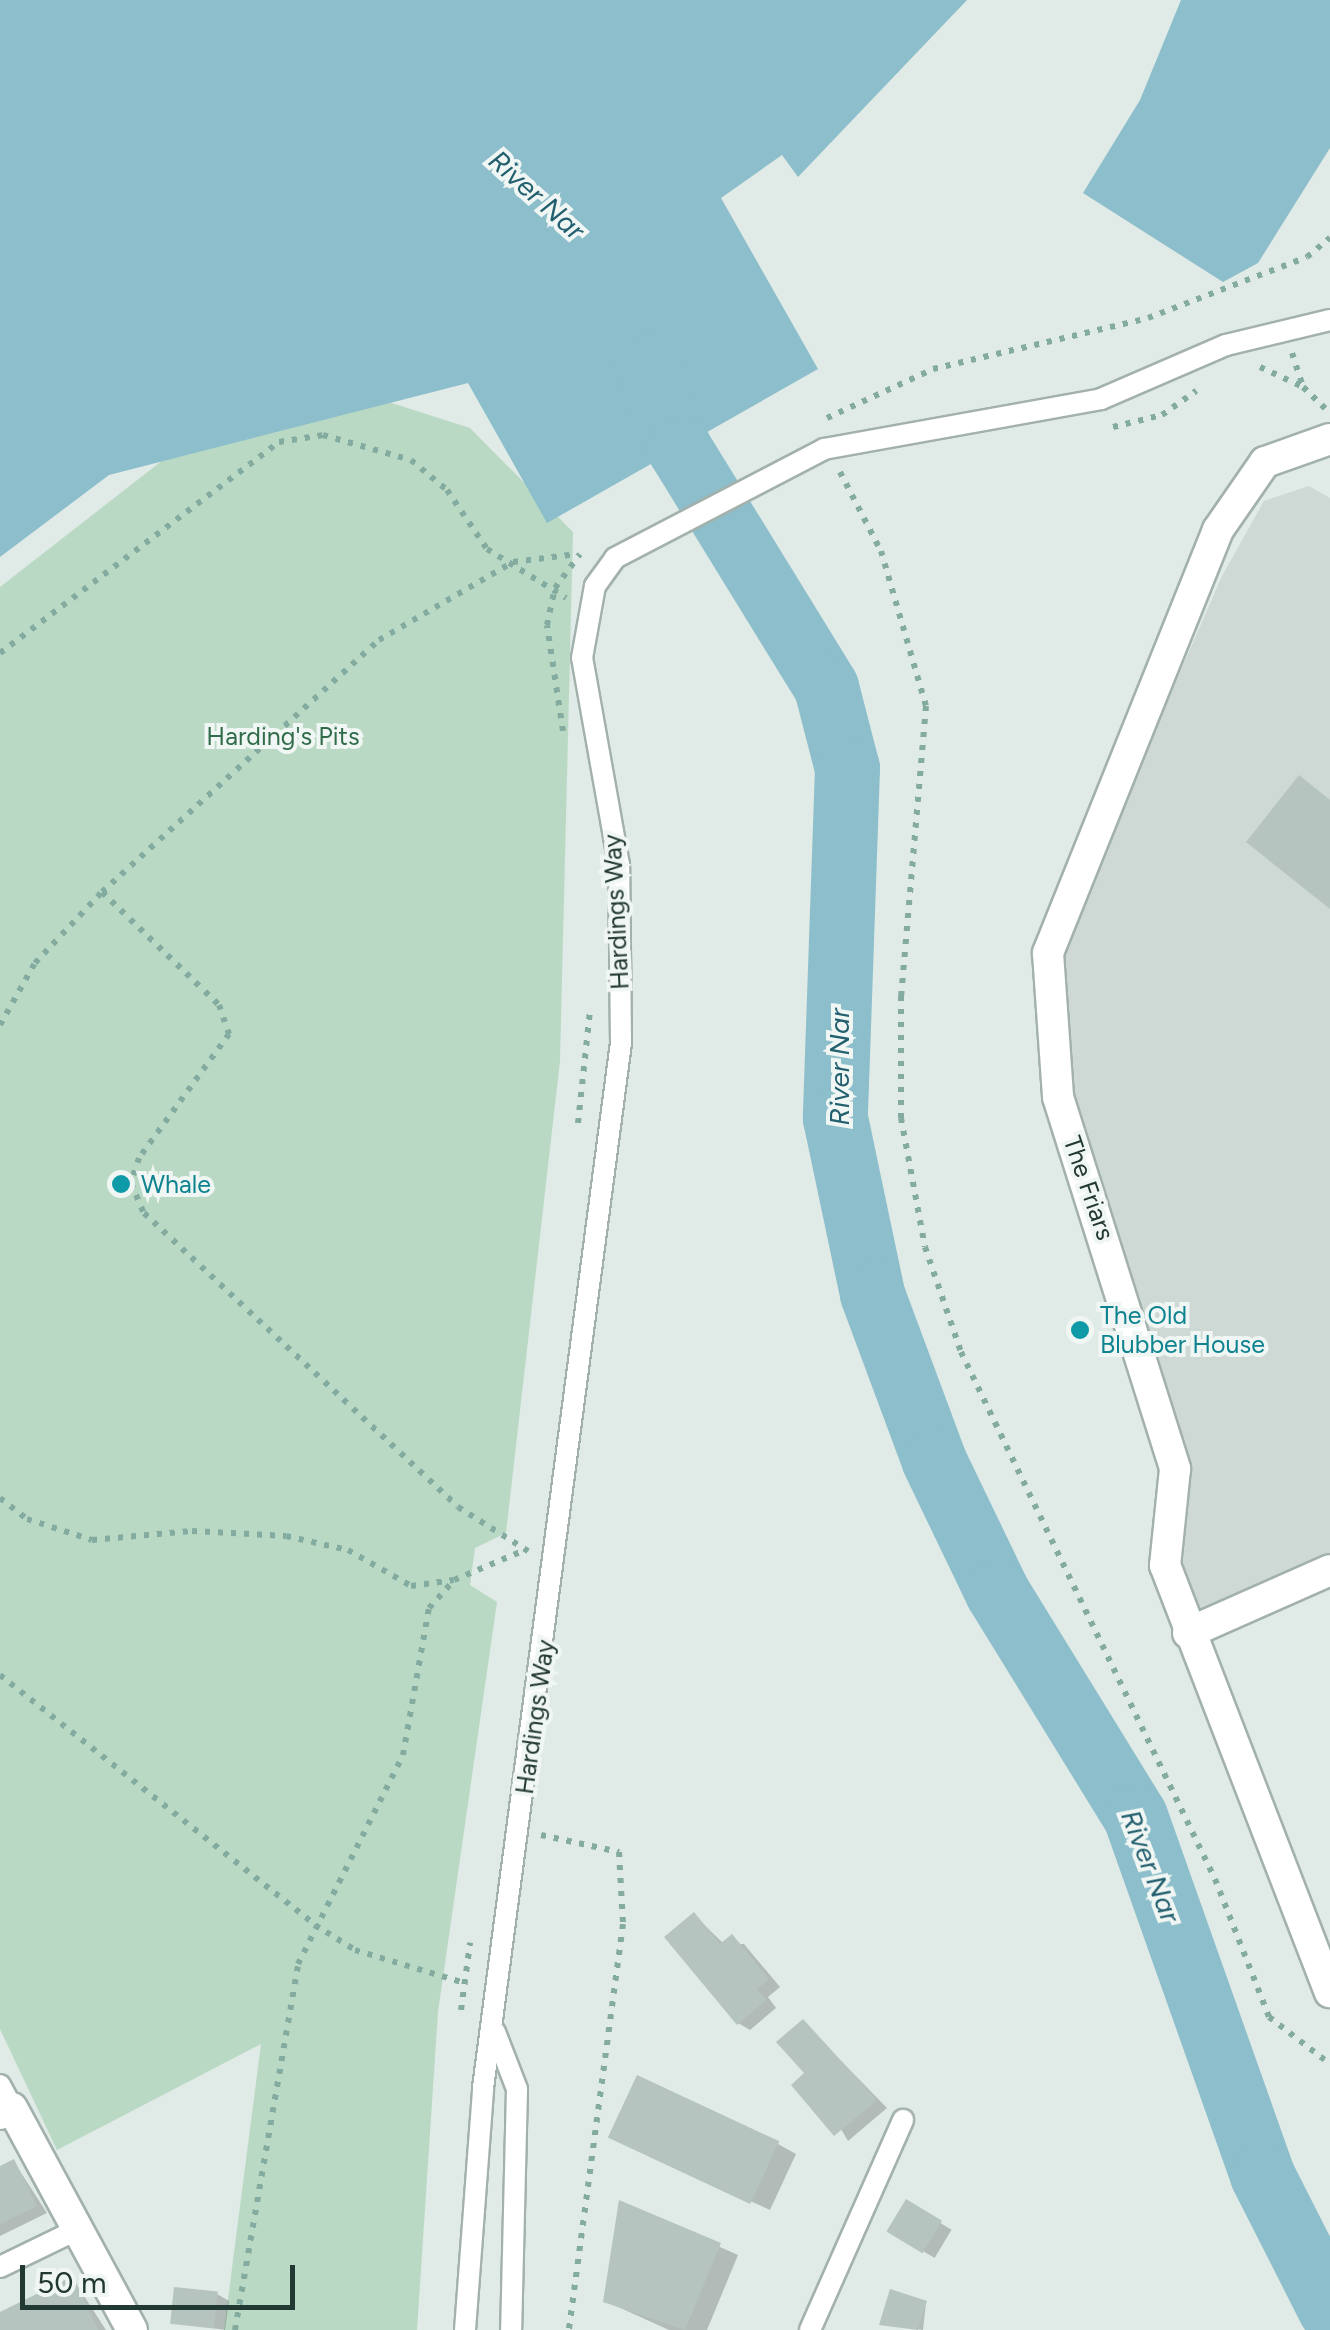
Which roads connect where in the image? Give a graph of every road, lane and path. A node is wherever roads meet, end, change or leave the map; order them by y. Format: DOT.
graph roads {
  1 [pos="1330,238"];
  2 [pos="1330,320"];
  3 [pos="1286,333"];
  4 [pos="1330,413"];
  5 [pos="808,428"];
  6 [pos="1330,440"];
  7 [pos="840,471"];
  8 [pos="513,562"];
  9 [pos="555,588"];
  10 [pos="584,614"];
  11 [pos="0,653"];
  12 [pos="566,741"];
  13 [pos="102,892"];
  14 [pos="591,997"];
  15 [pos="0,1025"];
  16 [pos="578,1128"];
  17 [pos="0,1498"];
  18 [pos="528,1531"];
  19 [pos="526,1550"];
  20 [pos="524,1569"];
  21 [pos="1330,1570"];
  22 [pos="454,1580"];
  23 [pos="1188,1633"];
  24 [pos="0,1675"];
  25 [pos="520,1832"];
  26 [pos="315,1925"];
  27 [pos="472,1928"];
  28 [pos="464,1982"];
  29 [pos="496,1986"];
  30 [pos="1330,1992"];
  31 [pos="460,2021"];
  32 [pos="494,2030"];
  33 [pos="1330,2064"];
  34 [pos="4,2102"];
  35 [pos="903,2120"];
  36 [pos="74,2231"];
  37 [pos="0,2267"];
  38 [pos="132,2330"];
  39 [pos="235,2330"];
  40 [pos="466,2330"];
  41 [pos="510,2330"];
  42 [pos="569,2330"];
  43 [pos="810,2330"];
  1 -- 5 [label="path"];
  2 -- 3 [label="lane, Hardings Way"];
  3 -- 4 [label="path"];
  3 -- 10 [label="lane, Hardings Way"];
  6 -- 23 [label="street, The Friars"];
  7 -- 33 [label="path"];
  8 -- 9 [label="path"];
  8 -- 9 [label="path"];
  8 -- 11 [label="path"];
  8 -- 13 [label="path"];
  9 -- 10 [label="path"];
  9 -- 12 [label="path"];
  10 -- 25 [label="lane, Hardings Way"];
  13 -- 15 [label="path"];
  13 -- 19 [label="path"];
  14 -- 16 [label="path"];
  17 -- 22 [label="path"];
  18 -- 19 [label="path"];
  19 -- 20 [label="path"];
  19 -- 22 [label="path"];
  21 -- 23 [label="street"];
  22 -- 26 [label="path"];
  23 -- 30 [label="street, The Friars"];
  24 -- 26 [label="path"];
  25 -- 29 [label="lane, Hardings Way"];
  25 -- 42 [label="path"];
  26 -- 28 [label="path"];
  26 -- 39 [label="path"];
  27 -- 28 [label="path"];
  28 -- 29 [label="path"];
  28 -- 31 [label="path"];
  29 -- 32 [label="lane, Hardings Way"];
  32 -- 40 [label="lane, Hardings Way"];
  32 -- 41 [label="lane, Hardings Way"];
  34 -- 36 [label="street"];
  35 -- 43 [label="lane"];
  36 -- 37 [label="lane"];
  36 -- 38 [label="street"];
}
